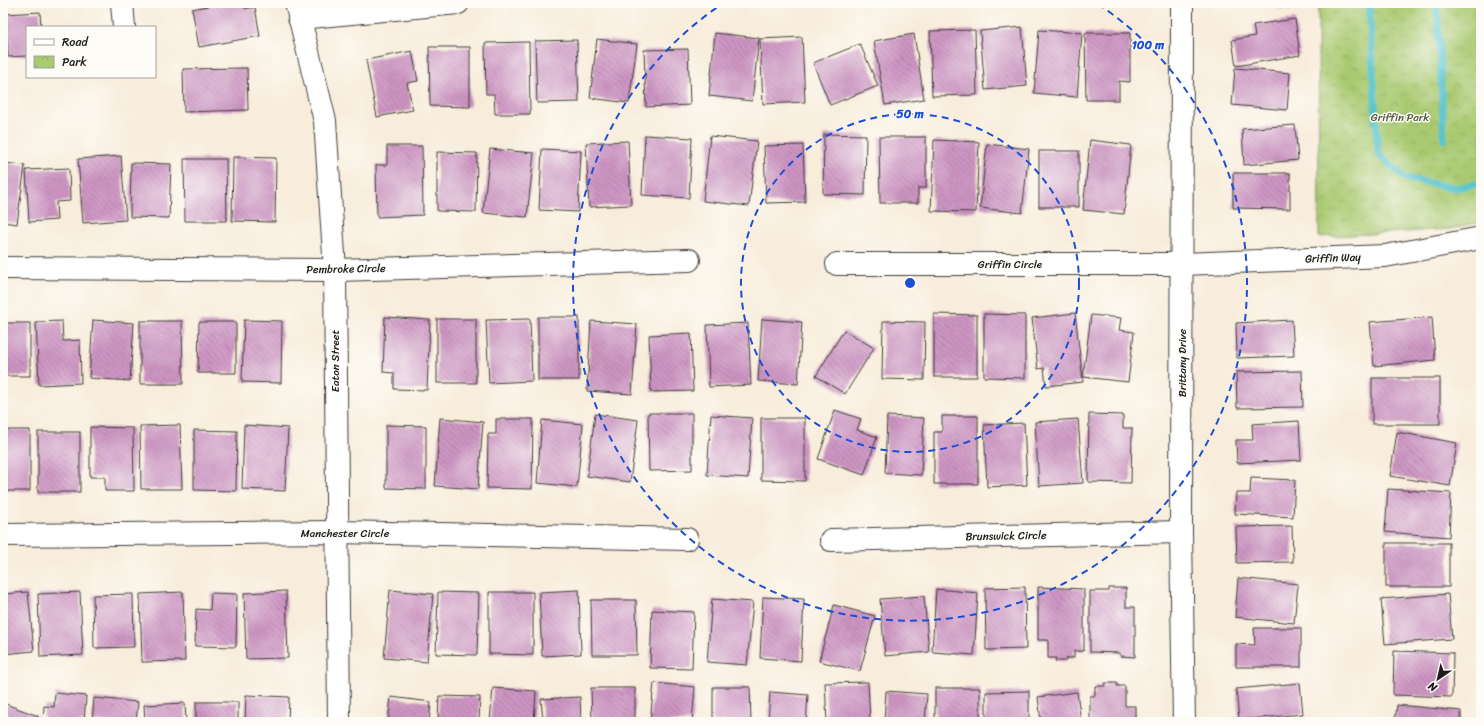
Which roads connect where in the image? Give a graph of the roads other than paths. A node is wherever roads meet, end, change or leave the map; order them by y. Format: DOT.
graph roads {
  1 [pos="122,3"];
  2 [pos="458,3"];
  3 [pos="1182,3"];
  4 [pos="298,10"];
  5 [pos="124,26"];
  6 [pos="1481,238"];
  7 [pos="689,260"];
  8 [pos="837,264"];
  9 [pos="1183,264"];
  10 [pos="3,268"];
  11 [pos="335,270"];
  12 [pos="336,532"];
  13 [pos="1181,532"];
  14 [pos="3,535"];
  15 [pos="687,539"];
  16 [pos="831,540"];
  17 [pos="340,722"];
  18 [pos="1184,722"];
  1 -- 5 [label="street"];
  2 -- 4 [label="street"];
  3 -- 9 [label="street, Brittany Drive"];
  4 -- 11 [label="street, Eaton Street"];
  6 -- 9 [label="street, Griffin Way"];
  7 -- 11 [label="street, Pembroke Circle"];
  8 -- 9 [label="street, Griffin Circle"];
  9 -- 13 [label="street, Brittany Drive"];
  10 -- 11 [label="street, Pembroke Circle"];
  11 -- 12 [label="street, Eaton Street"];
  12 -- 14 [label="street, Manchester Circle"];
  12 -- 15 [label="street, Manchester Circle"];
  12 -- 17 [label="street, Eaton Street"];
  13 -- 16 [label="street, Brunswick Circle"];
  13 -- 18 [label="street, Brittany Drive"];
}
